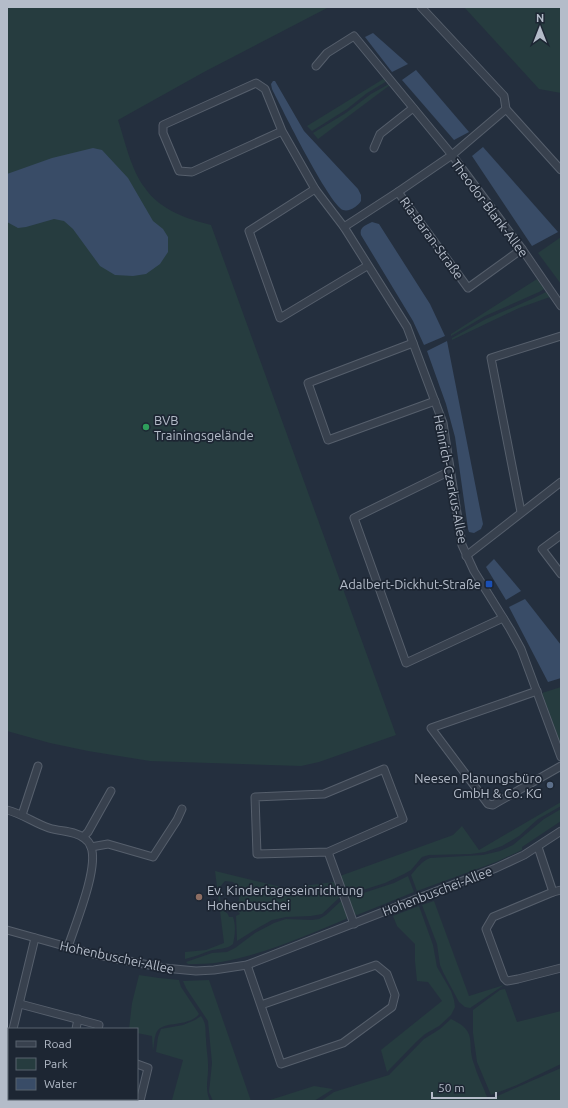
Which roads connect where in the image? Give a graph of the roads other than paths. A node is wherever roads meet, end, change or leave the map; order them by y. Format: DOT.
graph roads {
  1 [pos="421,7"];
  2 [pos="316,66"];
  3 [pos="413,108"];
  4 [pos="506,108"];
  5 [pos="282,131"];
  6 [pos="374,148"];
  7 [pos="452,155"];
  8 [pos="561,170"];
  9 [pos="315,189"];
  10 [pos="398,192"];
  11 [pos="344,227"];
  12 [pos="522,249"];
  13 [pos="367,266"];
  14 [pos="561,306"];
  15 [pos="561,336"];
  16 [pos="413,343"];
  17 [pos="435,401"];
  18 [pos="450,471"];
  19 [pos="561,482"];
  20 [pos="521,512"];
  21 [pos="561,534"];
  22 [pos="466,556"];
  23 [pos="561,574"];
  24 [pos="503,618"];
  25 [pos="536,691"];
  26 [pos="561,757"];
  27 [pos="38,766"];
  28 [pos="561,766"];
  29 [pos="111,791"];
  30 [pos="182,809"];
  31 [pos="7,810"];
  32 [pos="22,815"];
  33 [pos="561,831"];
  34 [pos="83,838"];
  35 [pos="91,847"];
  36 [pos="538,847"];
  37 [pos="328,852"];
  38 [pos="561,890"];
  39 [pos="553,892"];
  40 [pos="354,924"];
  41 [pos="7,930"];
  42 [pos="35,938"];
  43 [pos="68,947"];
  44 [pos="247,965"];
  45 [pos="561,968"];
  46 [pos="20,1004"];
  47 [pos="262,1005"];
  48 [pos="78,1019"];
  49 [pos="13,1028"];
  50 [pos="76,1028"];
  51 [pos="98,1028"];
  52 [pos="138,1064"];
  53 [pos="140,1101"];
  1 -- 4 [label="street"];
  2 -- 3 [label="street"];
  3 -- 6 [label="street"];
  3 -- 7 [label="street"];
  4 -- 7 [label="street"];
  4 -- 8 [label="street"];
  5 -- 5 [label="street, Heinrich-Czerkus-Allee"];
  5 -- 9 [label="street, Heinrich-Czerkus-Allee"];
  7 -- 10 [label="street, Theodor-Blank-Allee"];
  7 -- 12 [label="street, Theodor-Blank-Allee"];
  9 -- 11 [label="street, Heinrich-Czerkus-Allee"];
  9 -- 13 [label="street"];
  10 -- 11 [label="street, Theodor-Blank-Allee"];
  10 -- 12 [label="street, Ria-Baran-Straße"];
  11 -- 13 [label="street, Heinrich-Czerkus-Allee"];
  12 -- 14 [label="street, Theodor-Blank-Allee"];
  13 -- 16 [label="street, Heinrich-Czerkus-Allee"];
  15 -- 20 [label="street"];
  16 -- 17 [label="street, Heinrich-Czerkus-Allee"];
  16 -- 17 [label="street"];
  17 -- 18 [label="street, Heinrich-Czerkus-Allee"];
  18 -- 22 [label="street, Heinrich-Czerkus-Allee"];
  18 -- 24 [label="street"];
  19 -- 20 [label="street"];
  20 -- 22 [label="street"];
  21 -- 23 [label="street"];
  22 -- 24 [label="street, Heinrich-Czerkus-Allee"];
  24 -- 25 [label="street, Heinrich-Czerkus-Allee"];
  25 -- 26 [label="street, Heinrich-Czerkus-Allee"];
  25 -- 28 [label="street"];
  27 -- 32 [label="street"];
  29 -- 34 [label="street"];
  30 -- 35 [label="street"];
  31 -- 32 [label="street"];
  32 -- 34 [label="street"];
  33 -- 36 [label="street, Hohenbuschei-Allee"];
  34 -- 35 [label="street"];
  35 -- 43 [label="street"];
  36 -- 39 [label="street"];
  36 -- 40 [label="street, Hohenbuschei-Allee"];
  37 -- 37 [label="street"];
  37 -- 40 [label="street"];
  38 -- 39 [label="street"];
  39 -- 45 [label="street"];
  40 -- 44 [label="street, Hohenbuschei-Allee"];
  41 -- 42 [label="street, Hohenbuschei-Allee"];
  42 -- 43 [label="street, Hohenbuschei-Allee"];
  42 -- 46 [label="street"];
  43 -- 44 [label="street, Hohenbuschei-Allee"];
  44 -- 47 [label="street"];
  46 -- 48 [label="street"];
  46 -- 49 [label="street"];
  47 -- 47 [label="street"];
  48 -- 50 [label="street"];
  48 -- 51 [label="street"];
  52 -- 53 [label="street"];
}
